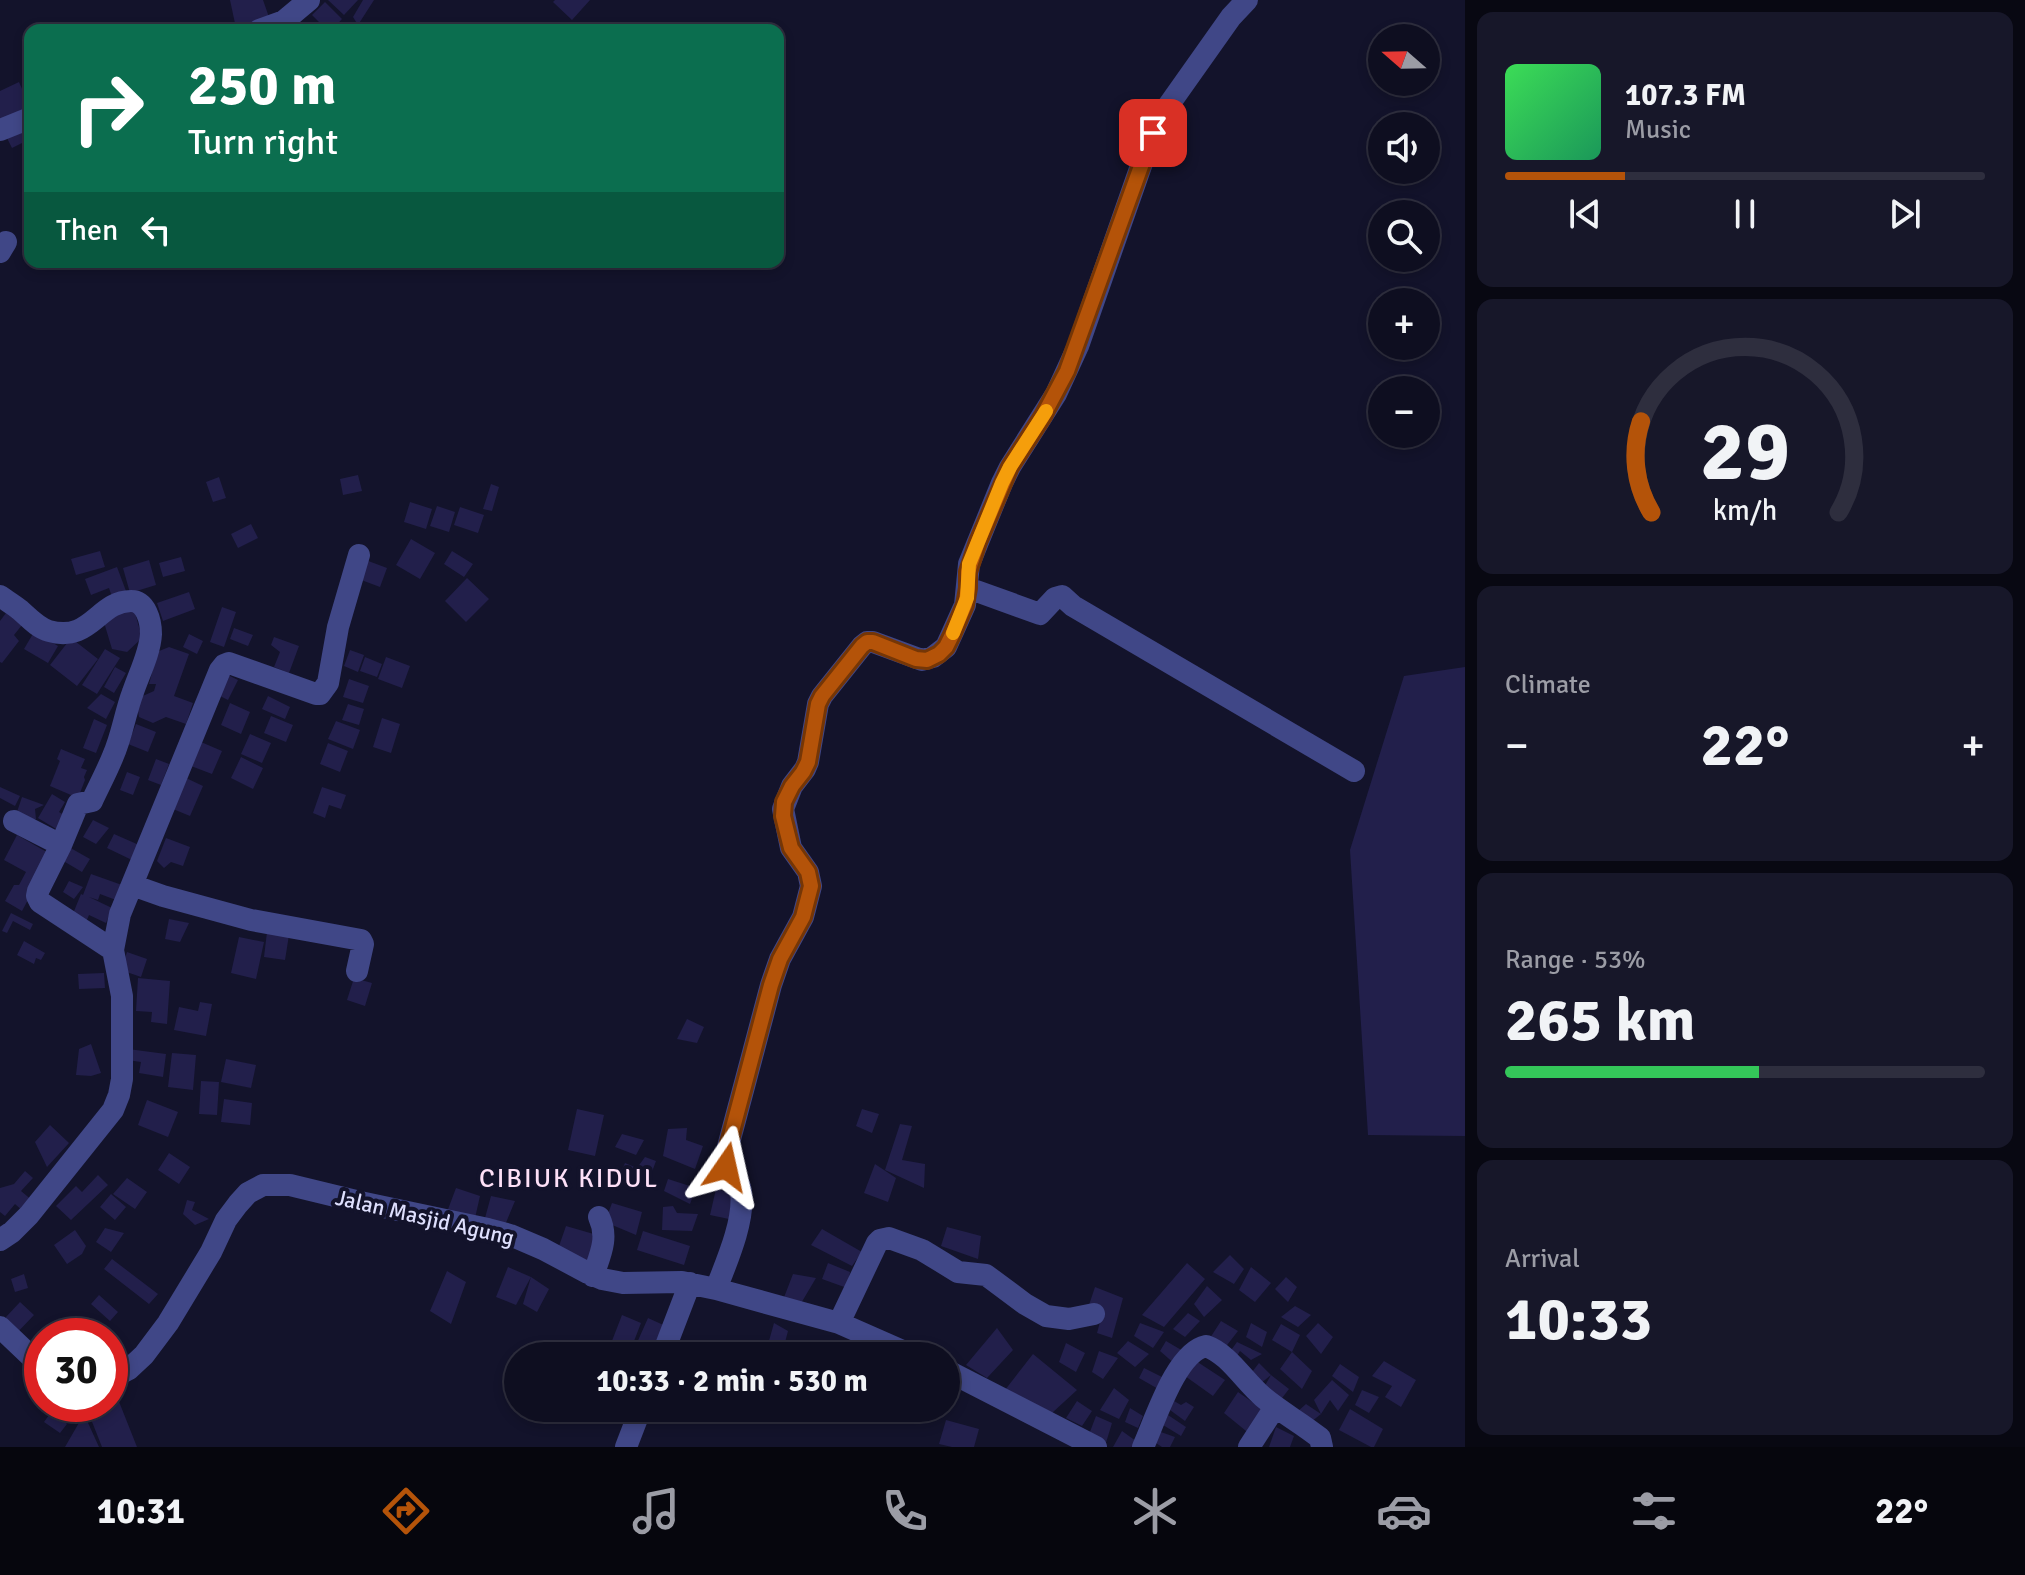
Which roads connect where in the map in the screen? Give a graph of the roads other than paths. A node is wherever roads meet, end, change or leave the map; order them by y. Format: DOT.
graph roads {
  1 [pos="309,0"];
  2 [pos="1247,0"];
  3 [pos="276,24"];
  4 [pos="24,120"];
  5 [pos="0,130"];
  6 [pos="359,555"];
  7 [pos="968,588"];
  8 [pos="0,596"];
  9 [pos="1354,771"];
  10 [pos="14,821"];
  11 [pos="61,845"];
  12 [pos="132,885"];
  13 [pos="113,950"];
  14 [pos="357,971"];
  15 [pos="599,1217"];
  16 [pos="0,1240"];
  17 [pos="593,1276"];
  18 [pos="690,1283"];
  19 [pos="716,1289"];
  20 [pos="1094,1314"];
  21 [pos="839,1323"];
  22 [pos="0,1327"];
  23 [pos="667,1342"];
  24 [pos="882,1342"];
  25 [pos="24,1350"];
  26 [pos="128,1370"];
  27 [pos="960,1377"];
  28 [pos="1275,1407"];
  29 [pos="636,1422"];
  30 [pos="626,1447"];
  31 [pos="1096,1447"];
  32 [pos="1143,1447"];
  33 [pos="1249,1447"];
  34 [pos="1322,1447"];
  1 -- 3 [label="street"];
  2 -- 7 [label="street"];
  4 -- 5 [label="street"];
  6 -- 12 [label="street"];
  7 -- 9 [label="street"];
  7 -- 19 [label="street"];
  8 -- 11 [label="street"];
  10 -- 11 [label="street"];
  11 -- 13 [label="street"];
  12 -- 13 [label="street"];
  12 -- 14 [label="street"];
  13 -- 16 [label="street"];
  15 -- 17 [label="street"];
  17 -- 18 [label="street, Jalan Masjid Agung"];
  17 -- 26 [label="street, Jalan Masjid Agung"];
  18 -- 19 [label="street, Jalan Masjid Agung"];
  18 -- 23 [label="street"];
  19 -- 21 [label="street, Jalan Masjid Agung"];
  20 -- 21 [label="street"];
  21 -- 24 [label="street, Jalan Masjid Agung"];
  22 -- 25 [label="street"];
  27 -- 31 [label="street"];
  28 -- 32 [label="street"];
  28 -- 33 [label="street"];
  28 -- 34 [label="street"];
  29 -- 30 [label="street"];
}
